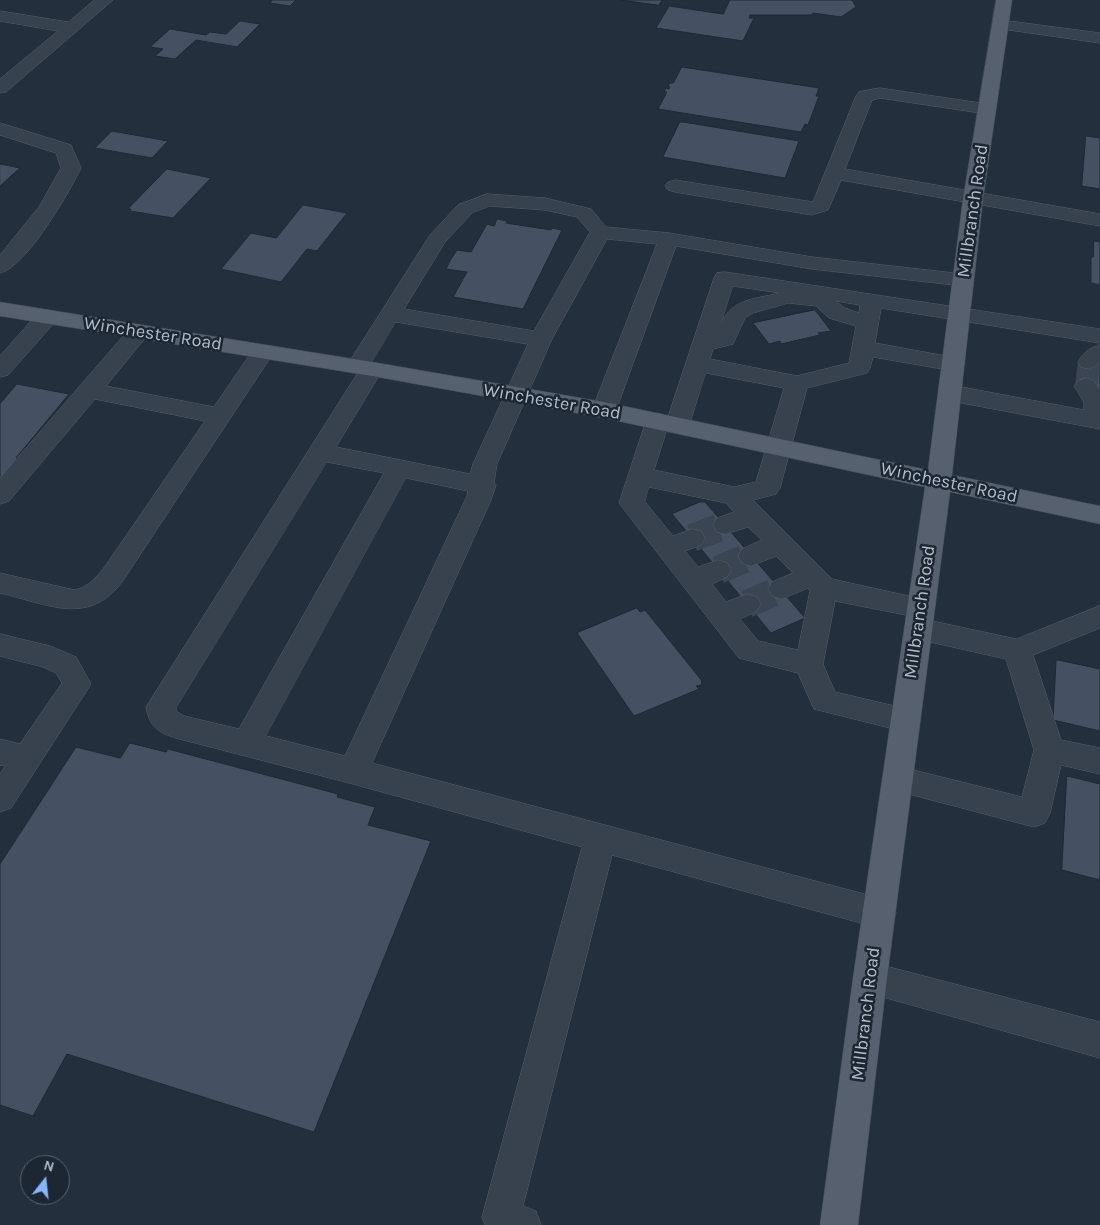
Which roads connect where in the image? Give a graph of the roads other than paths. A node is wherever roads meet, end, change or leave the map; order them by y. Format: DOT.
graph roads {
  1 [pos="105,0"];
  2 [pos="1004,0"];
  3 [pos="4,11"];
  4 [pos="1001,25"];
  5 [pos="72,28"];
  6 [pos="1100,38"];
  7 [pos="0,88"];
  8 [pos="987,109"];
  9 [pos="2,131"];
  10 [pos="834,173"];
  11 [pos="675,186"];
  12 [pos="973,199"];
  13 [pos="1100,220"];
  14 [pos="600,232"];
  15 [pos="669,239"];
  16 [pos="0,267"];
  17 [pos="963,280"];
  18 [pos="872,300"];
  19 [pos="0,309"];
  20 [pos="959,313"];
  21 [pos="391,314"];
  22 [pos="47,317"];
  23 [pos="868,324"];
  24 [pos="139,332"];
  25 [pos="1100,336"];
  26 [pos="541,339"];
  27 [pos="864,348"];
  28 [pos="263,352"];
  29 [pos="700,355"];
  30 [pos="954,364"];
  31 [pos="365,368"];
  32 [pos="0,370"];
  33 [pos="797,383"];
  34 [pos="89,390"];
  35 [pos="951,393"];
  36 [pos="517,396"];
  37 [pos="1096,405"];
  38 [pos="604,410"];
  39 [pos="221,416"];
  40 [pos="668,423"];
  41 [pos="778,446"];
  42 [pos="320,452"];
  43 [pos="399,468"];
  44 [pos="640,476"];
  45 [pos="938,480"];
  46 [pos="483,485"];
  47 [pos="0,495"];
  48 [pos="734,496"];
  49 [pos="753,515"];
  50 [pos="1100,515"];
  51 [pos="726,525"];
  52 [pos="692,538"];
  53 [pos="780,544"];
  54 [pos="668,548"];
  55 [pos="751,556"];
  56 [pos="718,570"];
  57 [pos="693,580"];
  58 [pos="818,581"];
  59 [pos="0,583"];
  60 [pos="782,589"];
  61 [pos="747,604"];
  62 [pos="721,616"];
  63 [pos="1100,617"];
  64 [pos="920,618"];
  65 [pos="0,645"];
  66 [pos="1017,650"];
  67 [pos="809,664"];
  68 [pos="906,720"];
  69 [pos="246,744"];
  70 [pos="1049,750"];
  71 [pos="14,756"];
  72 [pos="1100,761"];
  73 [pos="353,771"];
  74 [pos="898,779"];
  75 [pos="0,799"];
  76 [pos="600,838"];
  77 [pos="879,913"];
  78 [pos="870,978"];
  79 [pos="1100,1040"];
  80 [pos="522,1225"];
  81 [pos="840,1225"];
  1 -- 5 [label="street"];
  2 -- 4 [label="main road, Millbranch Road"];
  3 -- 5 [label="street"];
  4 -- 6 [label="street"];
  4 -- 8 [label="main road, Millbranch Road"];
  5 -- 7 [label="street"];
  8 -- 10 [label="street"];
  8 -- 12 [label="main road, Millbranch Road"];
  9 -- 16 [label="street"];
  10 -- 11 [label="street"];
  10 -- 12 [label="street"];
  12 -- 13 [label="street"];
  12 -- 17 [label="main road, Millbranch Road"];
  14 -- 15 [label="street"];
  14 -- 21 [label="street"];
  14 -- 26 [label="street"];
  15 -- 17 [label="street"];
  15 -- 38 [label="street"];
  17 -- 20 [label="main road, Millbranch Road"];
  18 -- 20 [label="street"];
  18 -- 23 [label="street"];
  18 -- 29 [label="street"];
  19 -- 22 [label="main road, Winchester Road"];
  20 -- 25 [label="street"];
  20 -- 30 [label="main road, Millbranch Road"];
  21 -- 26 [label="street"];
  21 -- 31 [label="street"];
  22 -- 24 [label="main road, Winchester Road"];
  22 -- 32 [label="street"];
  23 -- 27 [label="street"];
  23 -- 29 [label="street"];
  24 -- 28 [label="main road, Winchester Road"];
  24 -- 34 [label="street"];
  26 -- 36 [label="street"];
  27 -- 30 [label="street"];
  27 -- 33 [label="street"];
  28 -- 31 [label="main road, Winchester Road"];
  28 -- 39 [label="street"];
  29 -- 33 [label="street"];
  29 -- 40 [label="street"];
  30 -- 35 [label="main road, Millbranch Road"];
  31 -- 36 [label="main road, Winchester Road"];
  31 -- 42 [label="street"];
  33 -- 41 [label="street"];
  34 -- 39 [label="street"];
  34 -- 47 [label="street"];
  35 -- 37 [label="street"];
  35 -- 45 [label="main road, Millbranch Road"];
  36 -- 38 [label="main road, Winchester Road"];
  36 -- 46 [label="street"];
  38 -- 40 [label="main road, Winchester Road"];
  39 -- 59 [label="street"];
  40 -- 41 [label="main road, Winchester Road"];
  40 -- 44 [label="street"];
  41 -- 45 [label="main road, Winchester Road"];
  41 -- 48 [label="street"];
  42 -- 43 [label="street"];
  42 -- 69 [label="street"];
  43 -- 46 [label="street"];
  43 -- 69 [label="street"];
  44 -- 48 [label="street"];
  44 -- 54 [label="street"];
  45 -- 50 [label="main road, Winchester Road"];
  45 -- 64 [label="main road, Millbranch Road"];
  46 -- 73 [label="street"];
  48 -- 49 [label="street"];
  49 -- 51 [label="street"];
  49 -- 53 [label="street"];
  52 -- 54 [label="street"];
  53 -- 55 [label="street"];
  53 -- 58 [label="street"];
  54 -- 57 [label="street"];
  56 -- 57 [label="street"];
  57 -- 62 [label="street"];
  58 -- 60 [label="street"];
  58 -- 64 [label="street"];
  58 -- 67 [label="street"];
  61 -- 62 [label="street"];
  62 -- 67 [label="street"];
  63 -- 66 [label="street"];
  64 -- 66 [label="street"];
  64 -- 68 [label="main road, Millbranch Road"];
  65 -- 71 [label="street"];
  66 -- 70 [label="street"];
  67 -- 68 [label="street"];
  68 -- 74 [label="main road, Millbranch Road"];
  69 -- 73 [label="street"];
  70 -- 72 [label="street"];
  70 -- 74 [label="street"];
  71 -- 75 [label="street"];
  73 -- 76 [label="street"];
  74 -- 77 [label="main road, Millbranch Road"];
  76 -- 77 [label="street"];
  76 -- 80 [label="street"];
  77 -- 78 [label="main road, Millbranch Road"];
  78 -- 79 [label="street"];
  78 -- 81 [label="main road, Millbranch Road"];
}
